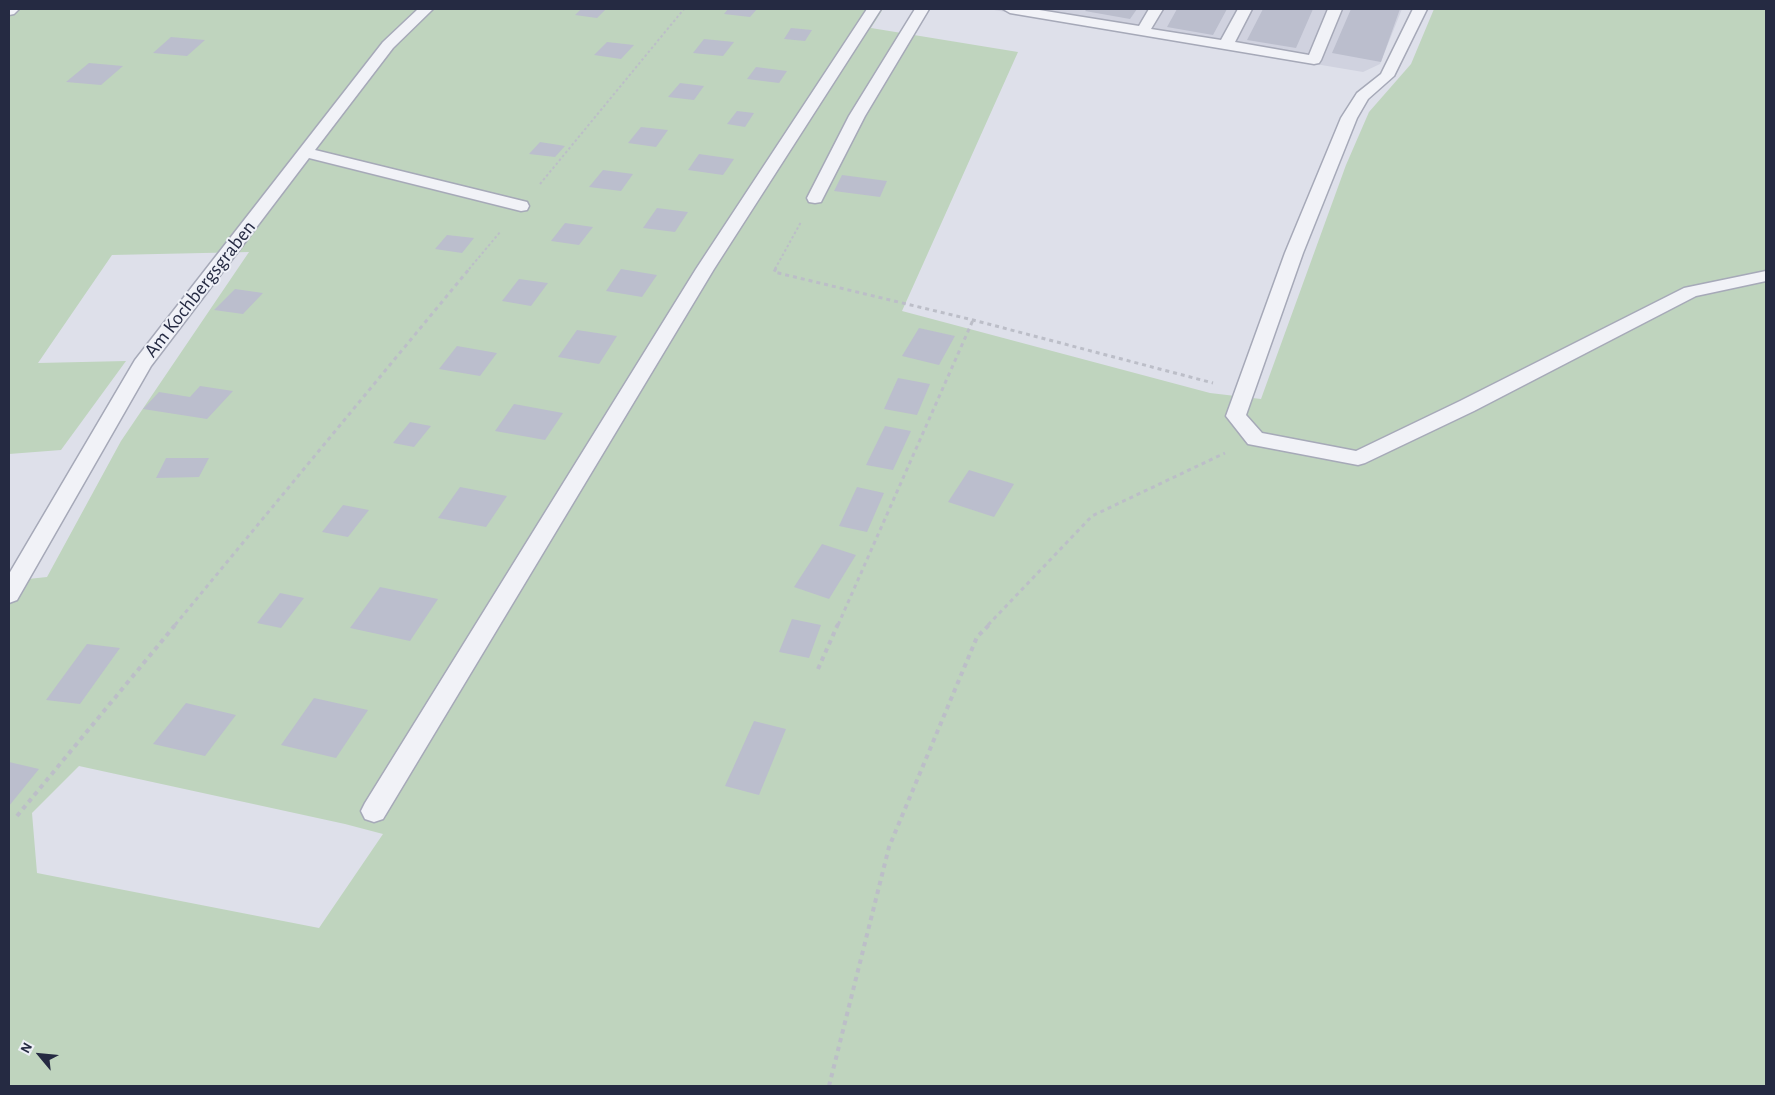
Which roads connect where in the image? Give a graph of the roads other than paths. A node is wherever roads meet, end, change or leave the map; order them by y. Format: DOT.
graph roads {
  1 [pos="12,9"];
  2 [pos="426,9"];
  3 [pos="874,9"];
  4 [pos="922,9"];
  5 [pos="1010,9"];
  6 [pos="1156,9"];
  7 [pos="1245,9"];
  8 [pos="1335,9"];
  9 [pos="1420,9"];
  10 [pos="9,11"];
  11 [pos="1068,13"];
  12 [pos="1143,31"];
  13 [pos="1226,45"];
  14 [pos="305,152"];
  15 [pos="815,198"];
  16 [pos="521,206"];
  17 [pos="1766,276"];
  18 [pos="9,594"];
  19 [pos="374,812"];
  1 -- 10 [label="lane"];
  2 -- 14 [label="lane, Am Kochbergsgraben"];
  3 -- 19 [label="lane"];
  4 -- 15 [label="lane"];
  5 -- 11 [label="lane"];
  6 -- 12 [label="lane"];
  7 -- 13 [label="lane"];
  8 -- 13 [label="lane"];
  9 -- 17 [label="lane"];
  11 -- 12 [label="lane"];
  12 -- 13 [label="lane"];
  14 -- 16 [label="lane"];
  14 -- 18 [label="lane, Am Kochbergsgraben"];
}
